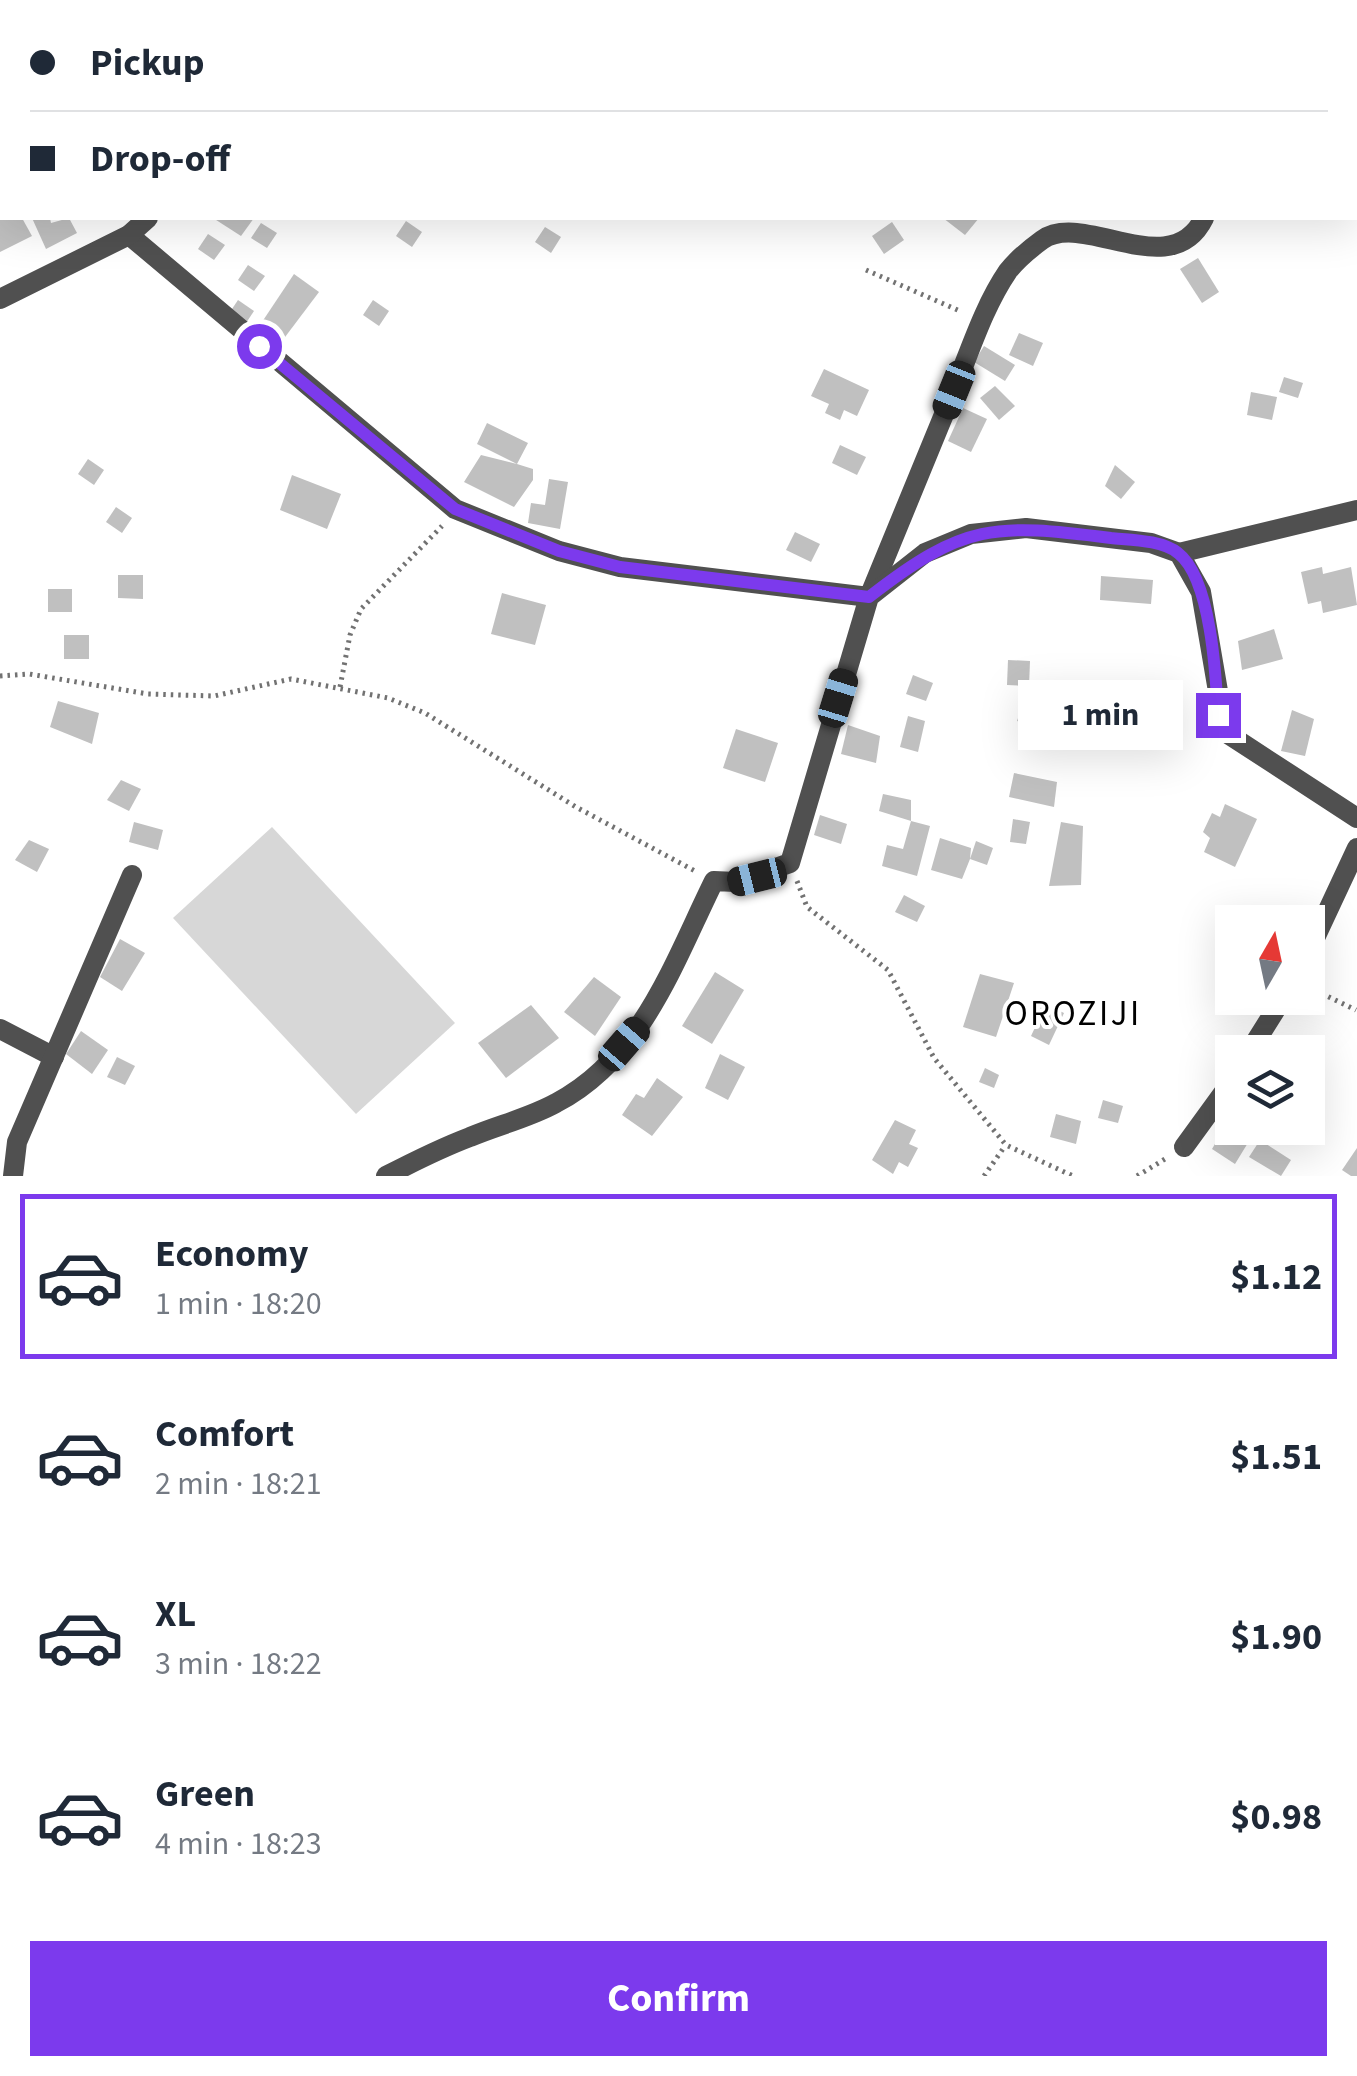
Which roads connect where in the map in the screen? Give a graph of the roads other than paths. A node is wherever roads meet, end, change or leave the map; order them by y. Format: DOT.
graph roads {
  1 [pos="146,220"];
  2 [pos="1203,220"];
  3 [pos="129,236"];
  4 [pos="0,299"];
  5 [pos="1357,510"];
  6 [pos="1179,554"];
  7 [pos="869,597"];
  8 [pos="1357,818"];
  9 [pos="1357,848"];
  10 [pos="132,875"];
  11 [pos="1325,916"];
  12 [pos="0,1029"];
  13 [pos="54,1056"];
  14 [pos="1215,1104"];
  15 [pos="1184,1147"];
  16 [pos="13,1176"];
  17 [pos="386,1176"];
  1 -- 3 [label="street"];
  2 -- 7 [label="street"];
  3 -- 4 [label="street"];
  3 -- 7 [label="street"];
  5 -- 6 [label="street"];
  6 -- 7 [label="street"];
  6 -- 8 [label="street"];
  7 -- 17 [label="street"];
  9 -- 11 [label="street"];
  10 -- 13 [label="street"];
  12 -- 13 [label="street"];
  13 -- 16 [label="street"];
  14 -- 15 [label="street"];
}
